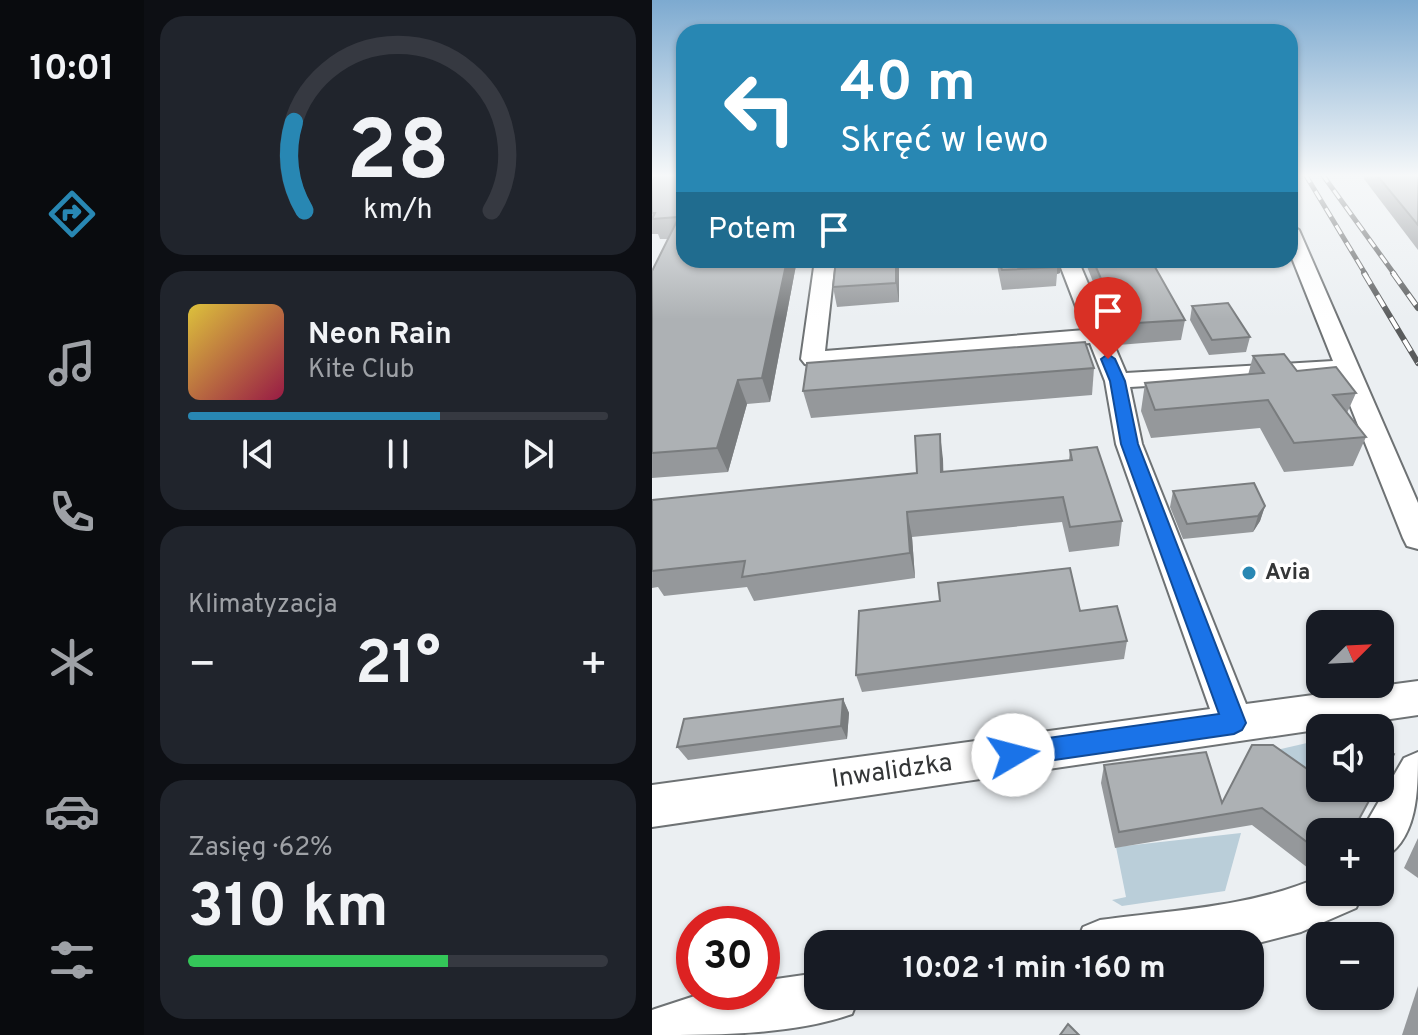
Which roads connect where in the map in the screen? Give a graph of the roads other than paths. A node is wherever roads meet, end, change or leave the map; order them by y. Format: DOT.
graph roads {
  1 [pos="1298,249"];
  2 [pos="824,268"];
  3 [pos="1071,268"];
  4 [pos="1099,336"];
  5 [pos="1347,367"];
  6 [pos="1117,381"];
  7 [pos="1418,538"];
  8 [pos="1418,698"];
  9 [pos="1234,723"];
  10 [pos="1418,772"];
  11 [pos="652,806"];
  12 [pos="1392,818"];
  13 [pos="1308,906"];
  14 [pos="1200,930"];
  15 [pos="804,1000"];
  16 [pos="655,1035"];
  1 -- 5 [label="street"];
  2 -- 4 [label="street"];
  3 -- 4 [label="street"];
  4 -- 6 [label="street"];
  5 -- 6 [label="street"];
  5 -- 7 [label="street"];
  6 -- 9 [label="street"];
  8 -- 9 [label="street, Inwalidzka"];
  9 -- 11 [label="street, Inwalidzka"];
  10 -- 12 [label="street"];
  13 -- 14 [label="street"];
  15 -- 16 [label="street"];
}
